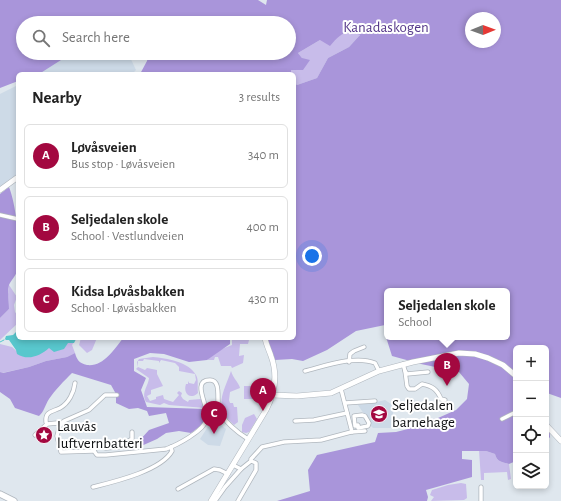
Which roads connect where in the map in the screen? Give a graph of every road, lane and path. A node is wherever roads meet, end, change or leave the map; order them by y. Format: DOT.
graph roads {
  1 [pos="16,178"];
  2 [pos="0,190"];
  3 [pos="0,215"];
  4 [pos="16,219"];
  5 [pos="266,340"];
  6 [pos="364,347"];
  7 [pos="349,362"];
  8 [pos="403,364"];
  9 [pos="305,371"];
  10 [pos="379,371"];
  11 [pos="405,371"];
  12 [pos="428,372"];
  13 [pos="513,374"];
  14 [pos="76,383"];
  15 [pos="341,389"];
  16 [pos="117,395"];
  17 [pos="273,396"];
  18 [pos="445,400"];
  19 [pos="375,401"];
  20 [pos="345,403"];
  21 [pos="347,413"];
  22 [pos="513,414"];
  23 [pos="354,416"];
  24 [pos="502,419"];
  25 [pos="295,421"];
  26 [pos="47,424"];
  27 [pos="60,425"];
  28 [pos="549,427"];
  29 [pos="366,431"];
  30 [pos="132,432"];
  31 [pos="352,432"];
  32 [pos="35,436"];
  33 [pos="248,439"];
  34 [pos="560,439"];
  35 [pos="171,447"];
  36 [pos="94,451"];
  37 [pos="251,461"];
  38 [pos="233,465"];
  39 [pos="241,469"];
  40 [pos="228,474"];
  41 [pos="481,486"];
  42 [pos="93,487"];
  43 [pos="178,489"];
  44 [pos="0,494"];
  45 [pos="14,501"];
  46 [pos="211,501"];
  47 [pos="215,501"];
  48 [pos="238,501"];
  49 [pos="481,501"];
  1 -- 2 [label="main road"];
  3 -- 4 [label="street"];
  5 -- 17 [label="main road"];
  6 -- 7 [label="street"];
  7 -- 9 [label="street"];
  7 -- 10 [label="street"];
  8 -- 10 [label="main road"];
  8 -- 11 [label="street"];
  8 -- 13 [label="main road"];
  10 -- 15 [label="main road"];
  11 -- 12 [label="street"];
  11 -- 18 [label="street"];
  14 -- 26 [label="street"];
  15 -- 17 [label="main road"];
  15 -- 20 [label="street"];
  16 -- 27 [label="street"];
  17 -- 33 [label="main road"];
  19 -- 20 [label="street"];
  20 -- 21 [label="street"];
  21 -- 25 [label="street"];
  21 -- 31 [label="street"];
  22 -- 24 [label="street"];
  23 -- 23 [label="street"];
  26 -- 27 [label="street"];
  26 -- 32 [label="street"];
  27 -- 36 [label="street"];
  28 -- 34 [label="main road"];
  29 -- 31 [label="street"];
  30 -- 36 [label="street"];
  31 -- 37 [label="street"];
  33 -- 35 [label="street"];
  33 -- 38 [label="main road"];
  35 -- 36 [label="street"];
  35 -- 42 [label="street"];
  37 -- 39 [label="street"];
  37 -- 48 [label="street"];
  38 -- 39 [label="street"];
  38 -- 40 [label="main road"];
  39 -- 47 [label="street"];
  40 -- 43 [label="street"];
  40 -- 46 [label="main road"];
  41 -- 49 [label="street"];
  44 -- 45 [label="main road"];
}
